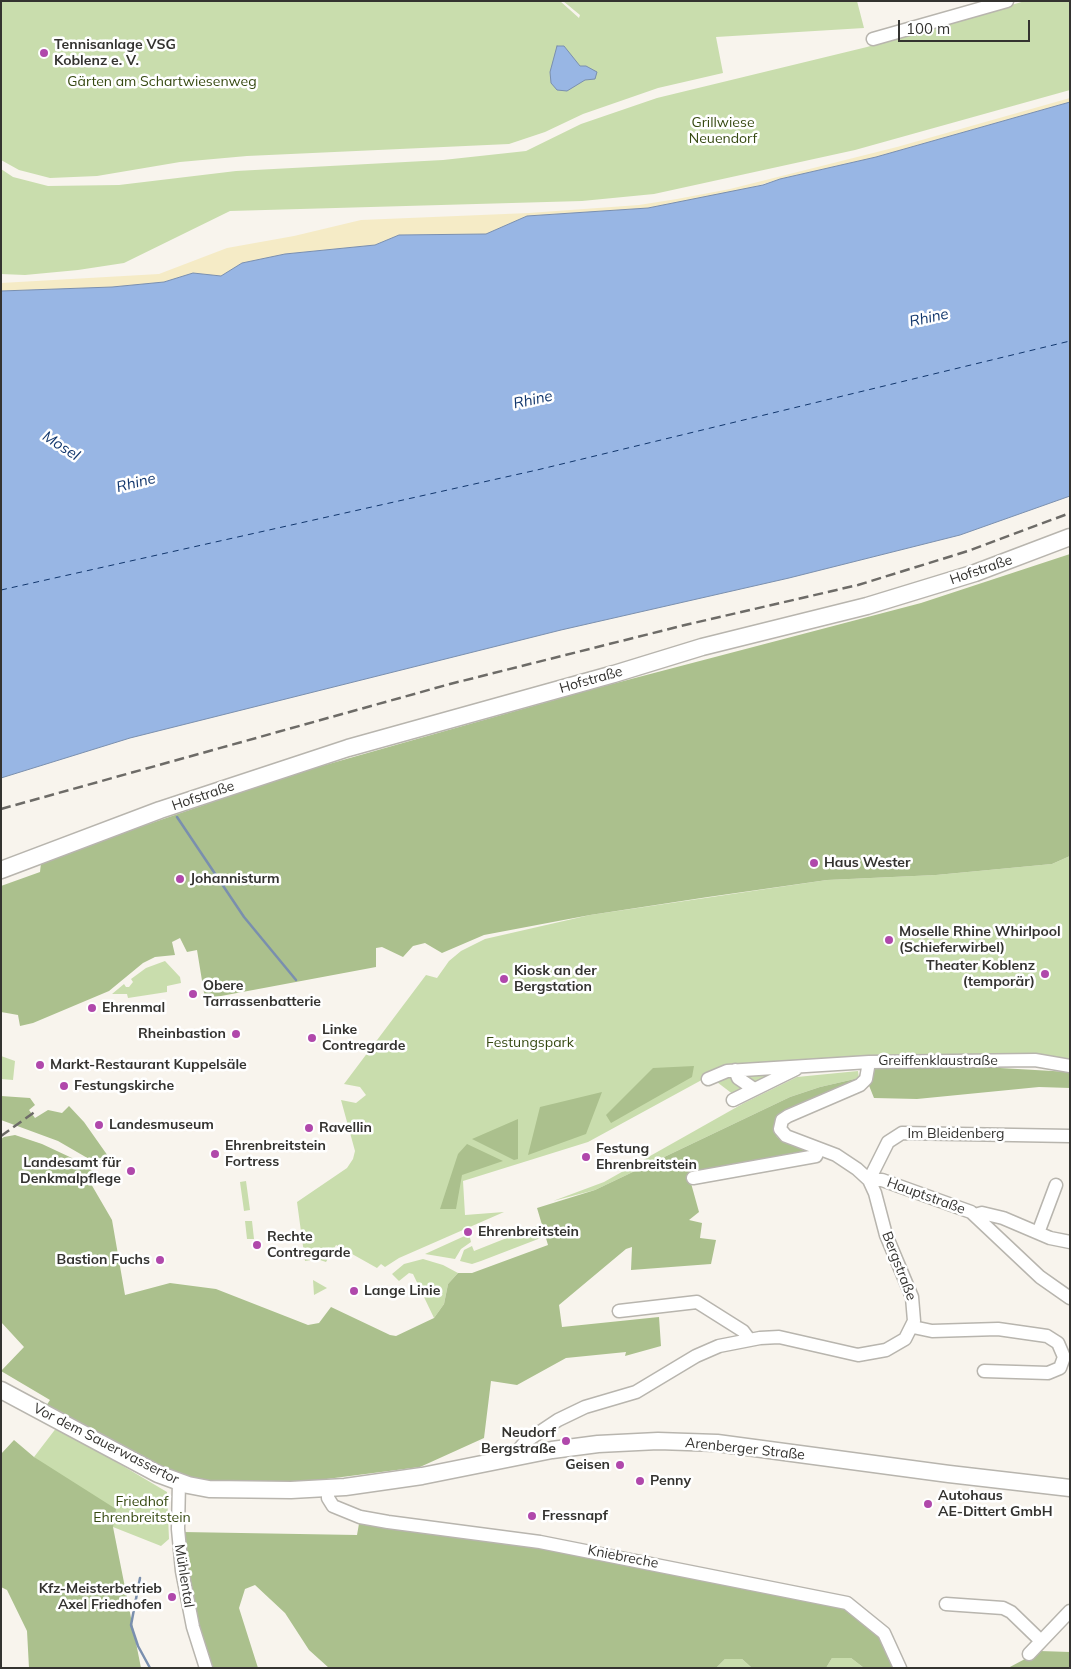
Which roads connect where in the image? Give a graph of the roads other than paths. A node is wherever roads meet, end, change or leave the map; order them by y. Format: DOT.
graph roads {
  1 [pos="1007,1"];
  2 [pos="873,40"];
  3 [pos="1070,537"];
  4 [pos="114,827"];
  5 [pos="1,859"];
  6 [pos="1,870"];
  7 [pos="869,1062"];
  8 [pos="807,1065"];
  9 [pos="1070,1066"];
  10 [pos="735,1070"];
  11 [pos="708,1079"];
  12 [pos="754,1089"];
  13 [pos="733,1100"];
  14 [pos="1070,1136"];
  15 [pos="819,1149"];
  16 [pos="693,1178"];
  17 [pos="868,1180"];
  18 [pos="1056,1185"];
  19 [pos="975,1216"];
  20 [pos="1038,1233"];
  21 [pos="1070,1242"];
  22 [pos="1070,1298"];
  23 [pos="619,1311"];
  24 [pos="913,1327"];
  25 [pos="749,1339"];
  26 [pos="984,1371"];
  27 [pos="1,1390"];
  28 [pos="519,1456"];
  29 [pos="422,1476"];
  30 [pos="179,1482"];
  31 [pos="328,1488"];
  32 [pos="1070,1488"];
  33 [pos="946,1604"];
  34 [pos="1070,1611"];
  35 [pos="1040,1641"];
  36 [pos="1029,1654"];
  37 [pos="206,1668"];
  38 [pos="900,1668"];
  1 -- 2 [label="street"];
  3 -- 4 [label="main road, Hofstraße"];
  4 -- 5 [label="main road, Hofstraße"];
  4 -- 6 [label="main road, Hofstraße"];
  7 -- 8 [label="street, Greiffenklaustraße"];
  7 -- 9 [label="street, Greiffenklaustraße"];
  7 -- 15 [label="street, Bergstraße"];
  8 -- 10 [label="street, Greiffenklaustraße"];
  8 -- 12 [label="street, Greiffenklaustraße"];
  10 -- 11 [label="street, Greiffenklaustraße"];
  10 -- 12 [label="street"];
  12 -- 13 [label="street, Greiffenklaustraße"];
  14 -- 17 [label="street, Im Bleidenberg"];
  15 -- 16 [label="street"];
  15 -- 17 [label="street, Bergstraße"];
  17 -- 19 [label="street, Hauptstraße"];
  17 -- 24 [label="street, Bergstraße"];
  18 -- 20 [label="street"];
  19 -- 20 [label="street, Hauptstraße"];
  19 -- 22 [label="street"];
  20 -- 21 [label="street, Hauptstraße"];
  23 -- 25 [label="street"];
  24 -- 25 [label="street"];
  24 -- 26 [label="street"];
  25 -- 28 [label="street"];
  27 -- 30 [label="main road, Vor dem Sauerwassertor"];
  28 -- 29 [label="main road, Arenberger Straße"];
  28 -- 32 [label="main road, Arenberger Straße"];
  29 -- 31 [label="main road, Vor dem Sauerwassertor"];
  30 -- 31 [label="main road, Vor dem Sauerwassertor"];
  30 -- 37 [label="street, Mühlental"];
  31 -- 38 [label="street, Kniebreche"];
  33 -- 35 [label="street"];
  34 -- 35 [label="street"];
  35 -- 36 [label="street"];
}
